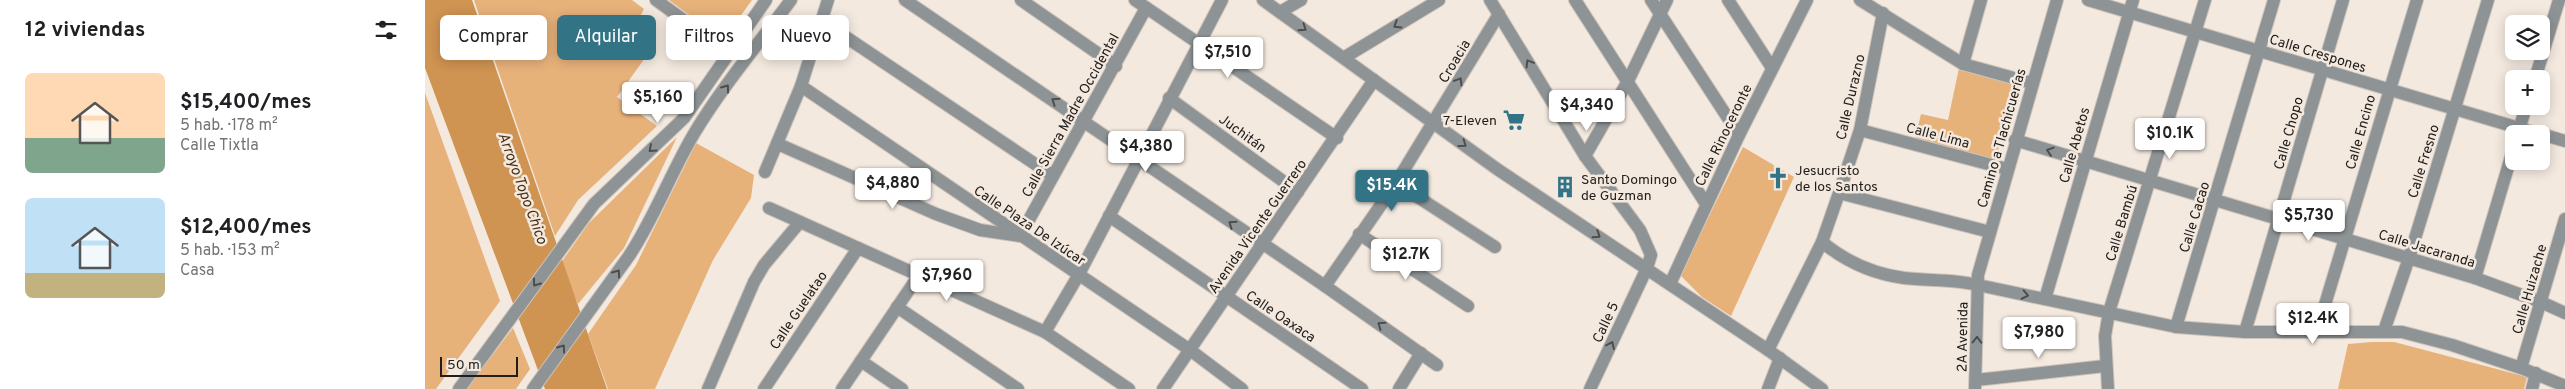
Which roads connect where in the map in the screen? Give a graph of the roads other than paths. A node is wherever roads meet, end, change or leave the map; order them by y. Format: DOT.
graph roads {
  1 [pos="656,0"];
  2 [pos="766,0"];
  3 [pos="791,0"];
  4 [pos="829,0"];
  5 [pos="905,0"];
  6 [pos="1021,0"];
  7 [pos="1135,0"];
  8 [pos="1221,0"];
  9 [pos="1263,0"];
  10 [pos="1301,0"];
  11 [pos="1439,0"];
  12 [pos="1490,0"];
  13 [pos="1575,0"];
  14 [pos="1651,0"];
  15 [pos="1667,0"];
  16 [pos="1728,0"];
  17 [pos="1807,0"];
  18 [pos="1859,0"];
  19 [pos="1981,0"];
  20 [pos="2057,0"];
  21 [pos="2089,0"];
  22 [pos="2133,0"];
  23 [pos="2205,0"];
  24 [pos="2273,0"];
  25 [pos="2343,0"];
  26 [pos="2417,0"];
  27 [pos="2488,0"];
  28 [pos="2559,0"];
  29 [pos="1146,8"];
  30 [pos="1281,12"];
  31 [pos="1883,13"];
  32 [pos="2129,13"];
  33 [pos="1499,14"];
  34 [pos="1661,14"];
  35 [pos="676,15"];
  36 [pos="824,15"];
  37 [pos="752,20"];
  38 [pos="2195,32"];
  39 [pos="849,39"];
  40 [pos="1199,42"];
  41 [pos="2258,51"];
  42 [pos="1345,57"];
  43 [pos="725,60"];
  44 [pos="809,60"];
  45 [pos="1963,64"];
  46 [pos="1116,66"];
  47 [pos="1772,68"];
  48 [pos="2322,70"];
  49 [pos="2538,70"];
  50 [pos="1374,80"];
  51 [pos="1628,80"];
  52 [pos="2031,83"];
  53 [pos="801,86"];
  54 [pos="2388,90"];
  55 [pos="1169,98"];
  56 [pos="2455,109"];
  57 [pos="1085,121"];
  58 [pos="1434,123"];
  59 [pos="2505,126"];
  60 [pos="1860,130"];
  61 [pos="1739,135"];
  62 [pos="2550,137"];
  63 [pos="1337,138"];
  64 [pos="2015,140"];
  65 [pos="2565,141"];
  66 [pos="778,144"];
  67 [pos="1585,156"];
  68 [pos="1138,159"];
  69 [pos="2085,162"];
  70 [pos="2007,169"];
  71 [pos="2507,170"];
  72 [pos="765,172"];
  73 [pos="1053,176"];
  74 [pos="2149,181"];
  75 [pos="1395,183"];
  76 [pos="1298,192"];
  77 [pos="1839,194"];
  78 [pos="2215,200"];
  79 [pos="1706,204"];
  80 [pos="769,208"];
  81 [pos="1109,216"];
  82 [pos="2565,219"];
  83 [pos="2279,220"];
  84 [pos="800,222"];
  85 [pos="1989,232"];
  86 [pos="1359,234"];
  87 [pos="1020,236"];
  88 [pos="2345,238"];
  89 [pos="1822,242"];
  90 [pos="1262,245"];
  91 [pos="1495,247"];
  92 [pos="858,248"];
  93 [pos="2409,258"];
  94 [pos="1647,268"];
  95 [pos="919,275"];
  96 [pos="1079,276"];
  97 [pos="2475,278"];
  98 [pos="1670,284"];
  99 [pos="1978,285"];
  100 [pos="1325,286"];
  101 [pos="1226,297"];
  102 [pos="2045,299"];
  103 [pos="2541,302"];
  104 [pos="1468,306"];
  105 [pos="897,307"];
  106 [pos="2109,312"];
  107 [pos="2565,313"];
  108 [pos="2176,327"];
  109 [pos="2317,331"];
  110 [pos="2384,331"];
  111 [pos="1045,332"];
  112 [pos="2245,332"];
  113 [pos="1190,350"];
  114 [pos="1768,350"];
  115 [pos="1421,353"];
  116 [pos="1780,358"];
  117 [pos="861,361"];
  118 [pos="1437,365"];
  119 [pos="2105,366"];
  120 [pos="2521,368"];
  121 [pos="2536,373"];
  122 [pos="1975,385"];
  123 [pos="534,386"];
  124 [pos="2565,386"];
  125 [pos="459,389"];
  126 [pos="708,389"];
  127 [pos="764,389"];
  128 [pos="842,389"];
  129 [pos="901,389"];
  130 [pos="1018,389"];
  131 [pos="1129,389"];
  132 [pos="1163,389"];
  133 [pos="1242,389"];
  134 [pos="1362,389"];
  135 [pos="1399,389"];
  136 [pos="1590,389"];
  137 [pos="1768,389"];
  138 [pos="1822,389"];
  139 [pos="2108,389"];
  140 [pos="2532,389"];
  1 -- 35 [label="street"];
  2 -- 37 [label="street"];
  123 -- 3 [label="street, one-way"];
  4 -- 36 [label="street"];
  57 -- 5 [label="street, one-way"];
  6 -- 46 [label="street"];
  7 -- 29 [label="street"];
  8 -- 40 [label="street"];
  9 -- 30 [label="street"];
  10 -- 30 [label="street"];
  11 -- 42 [label="street, one-way"];
  12 -- 33 [label="street"];
  13 -- 51 [label="street"];
  14 -- 34 [label="street"];
  15 -- 34 [label="street"];
  16 -- 47 [label="street"];
  17 -- 47 [label="street, Calle Rinoceronte"];
  18 -- 31 [label="street"];
  19 -- 45 [label="street"];
  20 -- 52 [label="street, Camino a Tlachicuerías"];
  21 -- 32 [label="street, Calle Crespones"];
  22 -- 32 [label="street, Calle Abetos"];
  23 -- 38 [label="street, Calle Bambú"];
  24 -- 41 [label="street, Calle Cacao"];
  25 -- 48 [label="street, Calle Chopo"];
  26 -- 54 [label="street, Calle Encino"];
  27 -- 56 [label="street, Calle Fresno"];
  28 -- 49 [label="street"];
  29 -- 40 [label="street"];
  29 -- 46 [label="street, Calle Sierra Madre Occidental"];
  30 -- 42 [label="street, one-way"];
  31 -- 45 [label="street"];
  31 -- 60 [label="street, Calle Durazno"];
  32 -- 38 [label="street, Calle Crespones"];
  32 -- 69 [label="street, Calle Abetos"];
  58 -- 33 [label="street, Croacia, one-way"];
  67 -- 33 [label="street, one-way"];
  34 -- 51 [label="street"];
  34 -- 61 [label="street"];
  38 -- 41 [label="street, Calle Crespones"];
  38 -- 74 [label="street, Calle Bambú"];
  39 -- 73 [label="street"];
  40 -- 55 [label="street"];
  40 -- 63 [label="street"];
  41 -- 48 [label="street, Calle Crespones"];
  41 -- 78 [label="street, Calle Cacao"];
  42 -- 50 [label="street"];
  43 -- 125 [label="street, one-way"];
  44 -- 53 [label="street"];
  45 -- 52 [label="street"];
  46 -- 57 [label="street, Calle Sierra Madre Occidental"];
  47 -- 61 [label="street, Calle Rinoceronte"];
  48 -- 54 [label="street, Calle Crespones"];
  48 -- 83 [label="street, Calle Chopo"];
  50 -- 58 [label="street"];
  50 -- 63 [label="street, Avenida Vicente Guerrero"];
  51 -- 67 [label="street"];
  51 -- 79 [label="street"];
  52 -- 64 [label="street, Camino a Tlachicuerías"];
  53 -- 66 [label="street"];
  53 -- 87 [label="street, Calle Plaza De Izúcar"];
  54 -- 56 [label="street, Calle Crespones"];
  54 -- 88 [label="street, Calle Encino"];
  55 -- 68 [label="street"];
  55 -- 76 [label="street, Juchitán"];
  56 -- 59 [label="street, Calle Crespones"];
  56 -- 93 [label="street, Calle Fresno"];
  57 -- 68 [label="street"];
  57 -- 73 [label="street, Calle Sierra Madre Occidental"];
  58 -- 75 [label="street, Croacia"];
  58 -- 94 [label="street, one-way"];
  60 -- 70 [label="street, Calle Lima"];
  60 -- 77 [label="street, Calle Durazno"];
  61 -- 79 [label="street, Calle Rinoceronte"];
  62 -- 65 [label="street, Calle Crespones"];
  63 -- 76 [label="street, Avenida Vicente Guerrero"];
  69 -- 64 [label="street, Calle Jacaranda, one-way"];
  64 -- 70 [label="street, Camino a Tlachicuerías"];
  66 -- 72 [label="street"];
  66 -- 87 [label="street"];
  67 -- 94 [label="street"];
  68 -- 81 [label="street"];
  90 -- 68 [label="street, one-way"];
  69 -- 74 [label="street, Calle Jacaranda"];
  69 -- 102 [label="street, Calle Abetos"];
  70 -- 85 [label="street, Camino a Tlachicuerías"];
  71 -- 97 [label="street"];
  73 -- 87 [label="street, Calle Sierra Madre Occidental"];
  74 -- 78 [label="street, Calle Jacaranda"];
  74 -- 106 [label="street, Calle Bambú"];
  75 -- 86 [label="street, Croacia"];
  75 -- 91 [label="street"];
  76 -- 90 [label="street, Avenida Vicente Guerrero"];
  77 -- 85 [label="street"];
  77 -- 89 [label="street, Calle Durazno"];
  78 -- 83 [label="street, Calle Jacaranda"];
  78 -- 108 [label="street, Calle Cacao"];
  79 -- 98 [label="street, Calle Rinoceronte"];
  80 -- 84 [label="street"];
  81 -- 96 [label="street"];
  81 -- 101 [label="street, Calle Oaxaca"];
  82 -- 103 [label="street, Calle Huizache"];
  83 -- 88 [label="street, Calle Jacaranda"];
  83 -- 112 [label="street, Calle Chopo"];
  84 -- 92 [label="street"];
  84 -- 126 [label="street"];
  85 -- 99 [label="street, Camino a Tlachicuerías"];
  86 -- 100 [label="street, Croacia"];
  86 -- 104 [label="street"];
  87 -- 96 [label="street, Calle Plaza De Izúcar"];
  88 -- 93 [label="street, Calle Jacaranda"];
  88 -- 109 [label="street, Calle Encino"];
  89 -- 99 [label="street"];
  89 -- 114 [label="street, Calle Durazno"];
  90 -- 100 [label="street"];
  90 -- 101 [label="street, Avenida Vicente Guerrero"];
  92 -- 95 [label="street"];
  92 -- 127 [label="street, Calle Guelatao"];
  93 -- 97 [label="street, Calle Jacaranda"];
  93 -- 110 [label="street, Calle Fresno"];
  94 -- 98 [label="street"];
  136 -- 94 [label="street, Calle 5, one-way"];
  95 -- 105 [label="street"];
  95 -- 111 [label="street"];
  96 -- 111 [label="street"];
  96 -- 113 [label="street, Calle Plaza De Izúcar"];
  97 -- 103 [label="street, Calle Jacaranda"];
  98 -- 114 [label="street"];
  99 -- 102 [label="street, one-way"];
  122 -- 99 [label="street, 2A Avenida, one-way"];
  115 -- 100 [label="street, one-way"];
  101 -- 113 [label="street, Avenida Vicente Guerrero"];
  101 -- 134 [label="street, Calle Oaxaca"];
  102 -- 106 [label="street"];
  103 -- 107 [label="street, Calle Jacaranda"];
  103 -- 120 [label="street, Calle Huizache"];
  105 -- 117 [label="street"];
  105 -- 130 [label="street"];
  106 -- 108 [label="street"];
  106 -- 119 [label="street, Calle Bambú"];
  108 -- 112 [label="street"];
  109 -- 110 [label="street"];
  109 -- 112 [label="street"];
  110 -- 120 [label="street"];
  111 -- 131 [label="street"];
  113 -- 132 [label="street, Avenida Vicente Guerrero"];
  113 -- 133 [label="street, Calle Plaza De Izúcar"];
  114 -- 116 [label="street"];
  115 -- 118 [label="street"];
  115 -- 135 [label="street"];
  116 -- 137 [label="street"];
  116 -- 138 [label="street"];
  117 -- 128 [label="street"];
  117 -- 129 [label="street"];
  119 -- 122 [label="street"];
  119 -- 139 [label="street, Calle Bambú"];
  120 -- 121 [label="street"];
  121 -- 124 [label="street"];
  121 -- 140 [label="street"];
}
